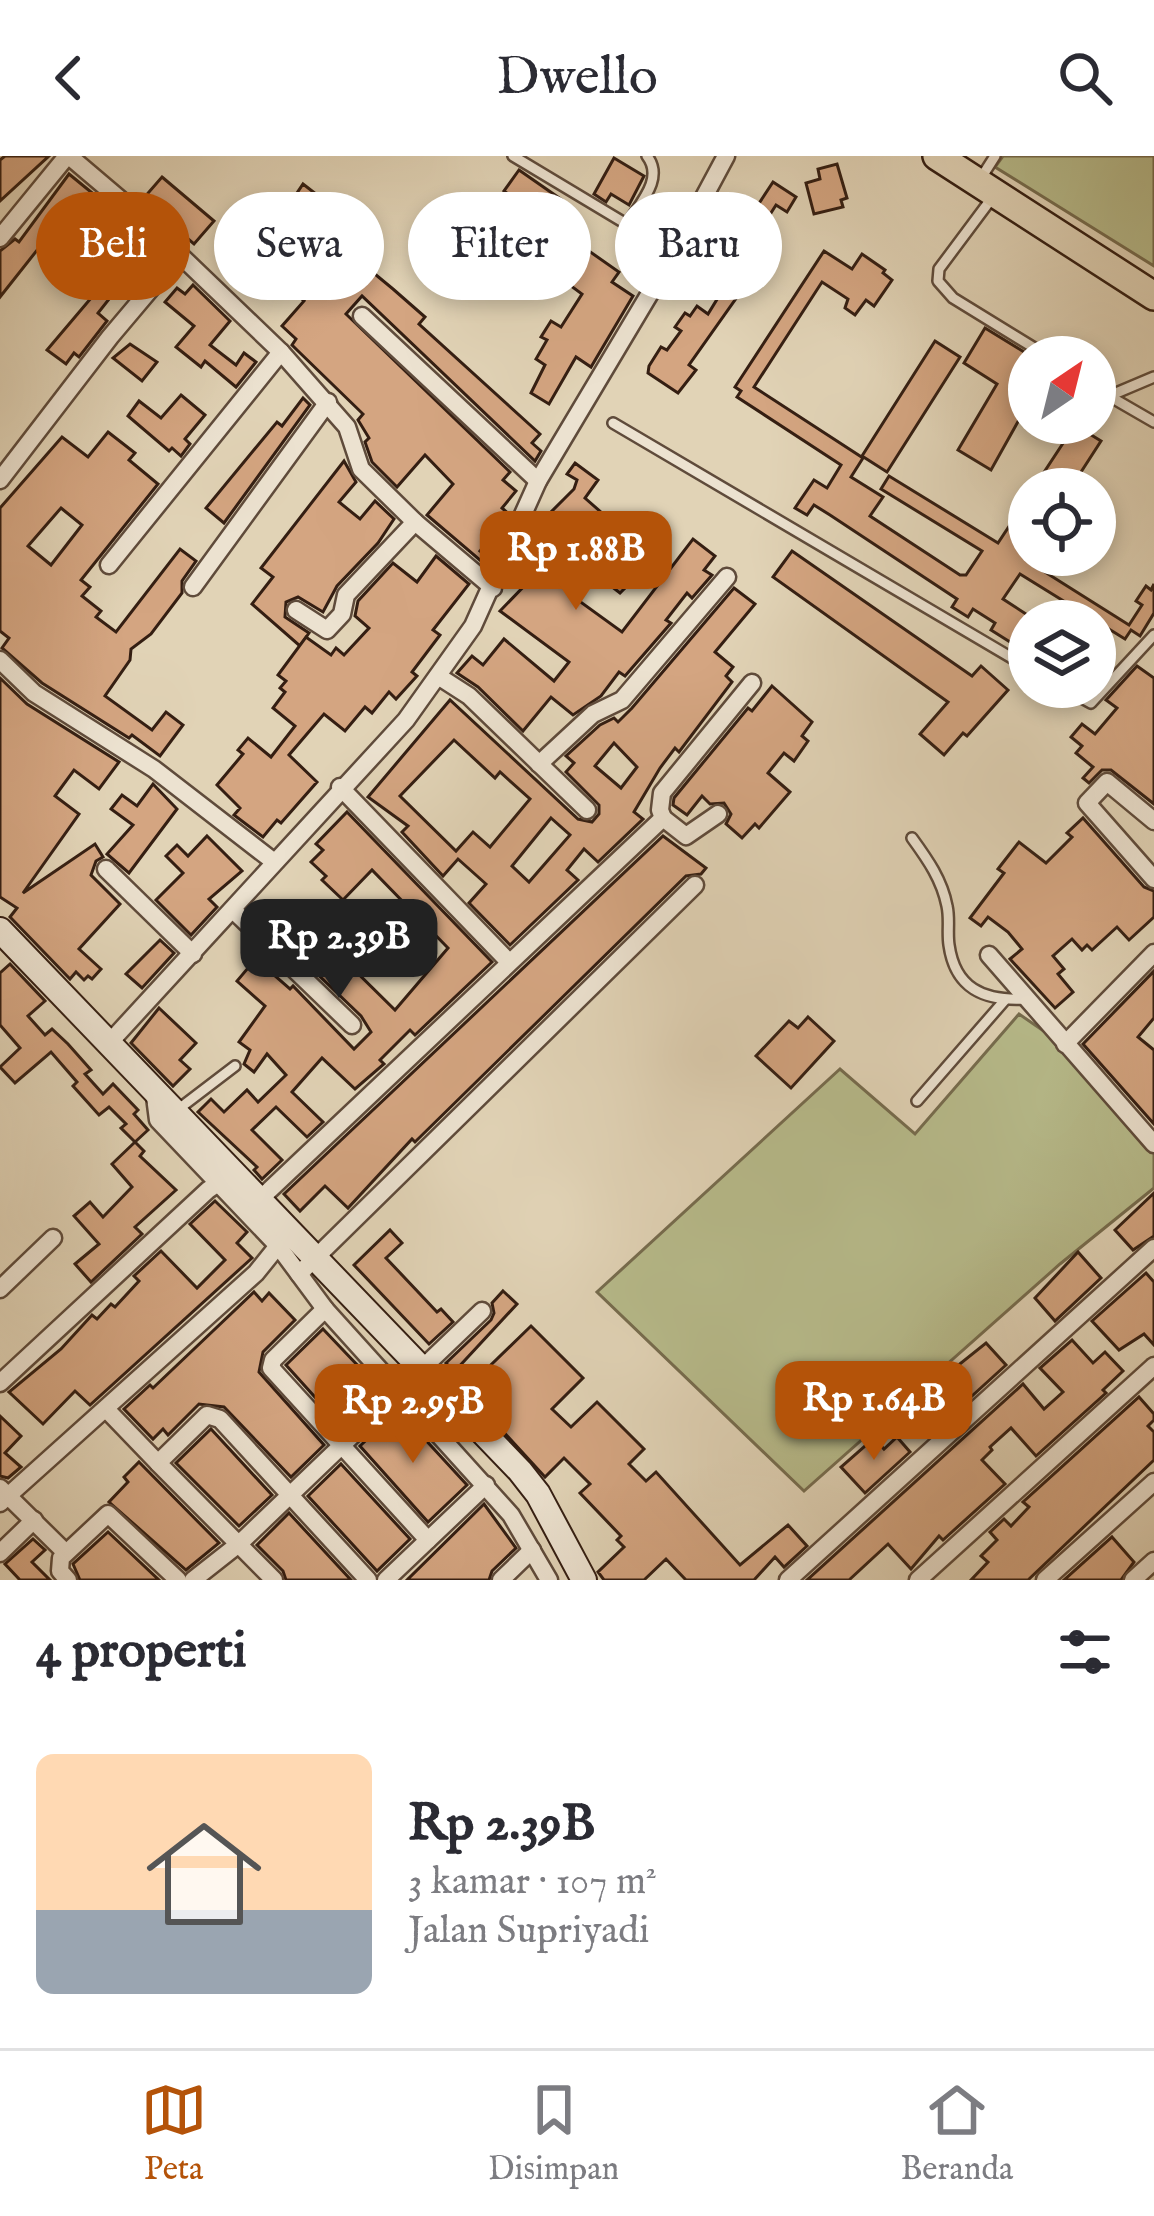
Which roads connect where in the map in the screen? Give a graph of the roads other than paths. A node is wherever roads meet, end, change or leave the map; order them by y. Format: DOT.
graph roads {
  1 [pos="68,156"];
  2 [pos="513,156"];
  3 [pos="646,156"];
  4 [pos="726,156"];
  5 [pos="937,156"];
  6 [pos="995,156"];
  7 [pos="987,188"];
  8 [pos="109,192"];
  9 [pos="646,192"];
  10 [pos="707,192"];
  11 [pos="615,219"];
  12 [pos="0,238"];
  13 [pos="190,264"];
  14 [pos="1154,296"];
  15 [pos="141,300"];
  16 [pos="646,300"];
  17 [pos="362,316"];
  18 [pos="1015,336"];
  19 [pos="281,352"];
  20 [pos="1154,377"];
  21 [pos="1116,393"];
  22 [pos="328,401"];
  23 [pos="1116,401"];
  24 [pos="1154,422"];
  25 [pos="613,423"];
  26 [pos="0,480"];
  27 [pos="538,481"];
  28 [pos="415,522"];
  29 [pos="109,565"];
  30 [pos="728,578"];
  31 [pos="193,587"];
  32 [pos="493,587"];
  33 [pos="296,610"];
  34 [pos="1154,635"];
  35 [pos="1008,656"];
  36 [pos="0,660"];
  37 [pos="439,676"];
  38 [pos="1116,676"];
  39 [pos="752,682"];
  40 [pos="539,764"];
  41 [pos="340,787"];
  42 [pos="587,810"];
  43 [pos="718,814"];
  44 [pos="663,818"];
  45 [pos="1154,821"];
  46 [pos="912,838"];
  47 [pos="273,861"];
  48 [pos="106,869"];
  49 [pos="1154,879"];
  50 [pos="694,885"];
  51 [pos="233,910"];
  52 [pos="0,930"];
  53 [pos="1154,952"];
  54 [pos="193,954"];
  55 [pos="989,956"];
  56 [pos="509,962"];
  57 [pos="1026,999"];
  58 [pos="1005,1000"];
  59 [pos="352,1024"];
  60 [pos="110,1042"];
  61 [pos="1065,1044"];
  62 [pos="235,1066"];
  63 [pos="154,1088"];
  64 [pos="917,1101"];
  65 [pos="176,1111"];
  66 [pos="1154,1144"];
  67 [pos="227,1177"];
  68 [pos="259,1200"];
  69 [pos="53,1238"];
  70 [pos="284,1240"];
  71 [pos="1154,1248"];
  72 [pos="308,1266"];
  73 [pos="0,1289"];
  74 [pos="325,1310"];
  75 [pos="482,1311"];
  76 [pos="1154,1366"];
  77 [pos="423,1368"];
  78 [pos="0,1383"];
  79 [pos="401,1392"];
  80 [pos="107,1410"];
  81 [pos="341,1446"];
  82 [pos="158,1463"];
  83 [pos="1154,1482"];
  84 [pos="486,1485"];
  85 [pos="3,1496"];
  86 [pos="290,1496"];
  87 [pos="34,1520"];
  88 [pos="428,1540"];
  89 [pos="240,1543"];
  90 [pos="532,1550"];
  91 [pos="65,1552"];
  92 [pos="0,1553"];
  93 [pos="1154,1561"];
  94 [pos="68,1580"];
  95 [pos="178,1580"];
  96 [pos="193,1580"];
  97 [pos="274,1580"];
  98 [pos="368,1580"];
  99 [pos="386,1580"];
  100 [pos="501,1580"];
  101 [pos="549,1580"];
  102 [pos="584,1580"];
  103 [pos="788,1580"];
  104 [pos="918,1580"];
  105 [pos="1045,1580"];
  106 [pos="1133,1580"];
  1 -- 8 [label="street"];
  1 -- 12 [label="street"];
  2 -- 11 [label="lane"];
  3 -- 9 [label="lane"];
  4 -- 10 [label="street"];
  5 -- 7 [label="main road"];
  6 -- 7 [label="lane"];
  7 -- 14 [label="main road"];
  7 -- 18 [label="lane"];
  13 -- 19 [label="street"];
  15 -- 26 [label="street"];
  16 -- 27 [label="street"];
  17 -- 27 [label="street"];
  19 -- 22 [label="street"];
  19 -- 29 [label="street"];
  20 -- 21 [label="lane"];
  22 -- 28 [label="street"];
  22 -- 31 [label="street"];
  23 -- 24 [label="lane"];
  25 -- 35 [label="lane"];
  27 -- 32 [label="street"];
  28 -- 32 [label="street"];
  28 -- 33 [label="street"];
  30 -- 40 [label="street"];
  32 -- 37 [label="street"];
  34 -- 38 [label="lane"];
  36 -- 47 [label="street"];
  37 -- 40 [label="street"];
  37 -- 41 [label="street"];
  39 -- 44 [label="street"];
  40 -- 42 [label="street"];
  41 -- 47 [label="street"];
  41 -- 56 [label="street"];
  43 -- 44 [label="street"];
  44 -- 56 [label="street"];
  45 -- 49 [label="street"];
  46 -- 58 [label="lane"];
  47 -- 51 [label="street"];
  48 -- 54 [label="street"];
  50 -- 72 [label="street"];
  51 -- 54 [label="street"];
  51 -- 59 [label="street"];
  52 -- 60 [label="main road"];
  53 -- 61 [label="street"];
  54 -- 60 [label="street"];
  55 -- 57 [label="street"];
  56 -- 68 [label="street"];
  57 -- 58 [label="lane"];
  57 -- 61 [label="street"];
  58 -- 64 [label="lane"];
  60 -- 63 [label="main road"];
  61 -- 66 [label="street"];
  62 -- 65 [label="lane"];
  63 -- 65 [label="main road"];
  63 -- 67 [label="street"];
  65 -- 67 [label="main road"];
  67 -- 68 [label="main road"];
  67 -- 70 [label="street"];
  67 -- 78 [label="street"];
  68 -- 70 [label="main road"];
  69 -- 73 [label="street"];
  70 -- 72 [label="main road"];
  70 -- 80 [label="street"];
  71 -- 103 [label="street"];
  72 -- 74 [label="street"];
  72 -- 77 [label="main road"];
  74 -- 79 [label="street"];
  74 -- 81 [label="street"];
  75 -- 77 [label="street"];
  76 -- 104 [label="street"];
  77 -- 79 [label="street"];
  77 -- 102 [label="main road"];
  79 -- 81 [label="street"];
  79 -- 84 [label="street"];
  80 -- 82 [label="street"];
  80 -- 85 [label="street"];
  81 -- 86 [label="street"];
  81 -- 88 [label="street"];
  82 -- 86 [label="street"];
  82 -- 89 [label="street"];
  83 -- 105 [label="street"];
  84 -- 88 [label="street"];
  84 -- 90 [label="street"];
  85 -- 87 [label="street"];
  86 -- 89 [label="street"];
  86 -- 98 [label="street"];
  87 -- 91 [label="street"];
  87 -- 92 [label="street"];
  88 -- 99 [label="street"];
  89 -- 96 [label="street"];
  89 -- 97 [label="street"];
  90 -- 100 [label="street"];
  90 -- 101 [label="street"];
  91 -- 94 [label="street"];
  91 -- 95 [label="street"];
  93 -- 106 [label="street"];
}
